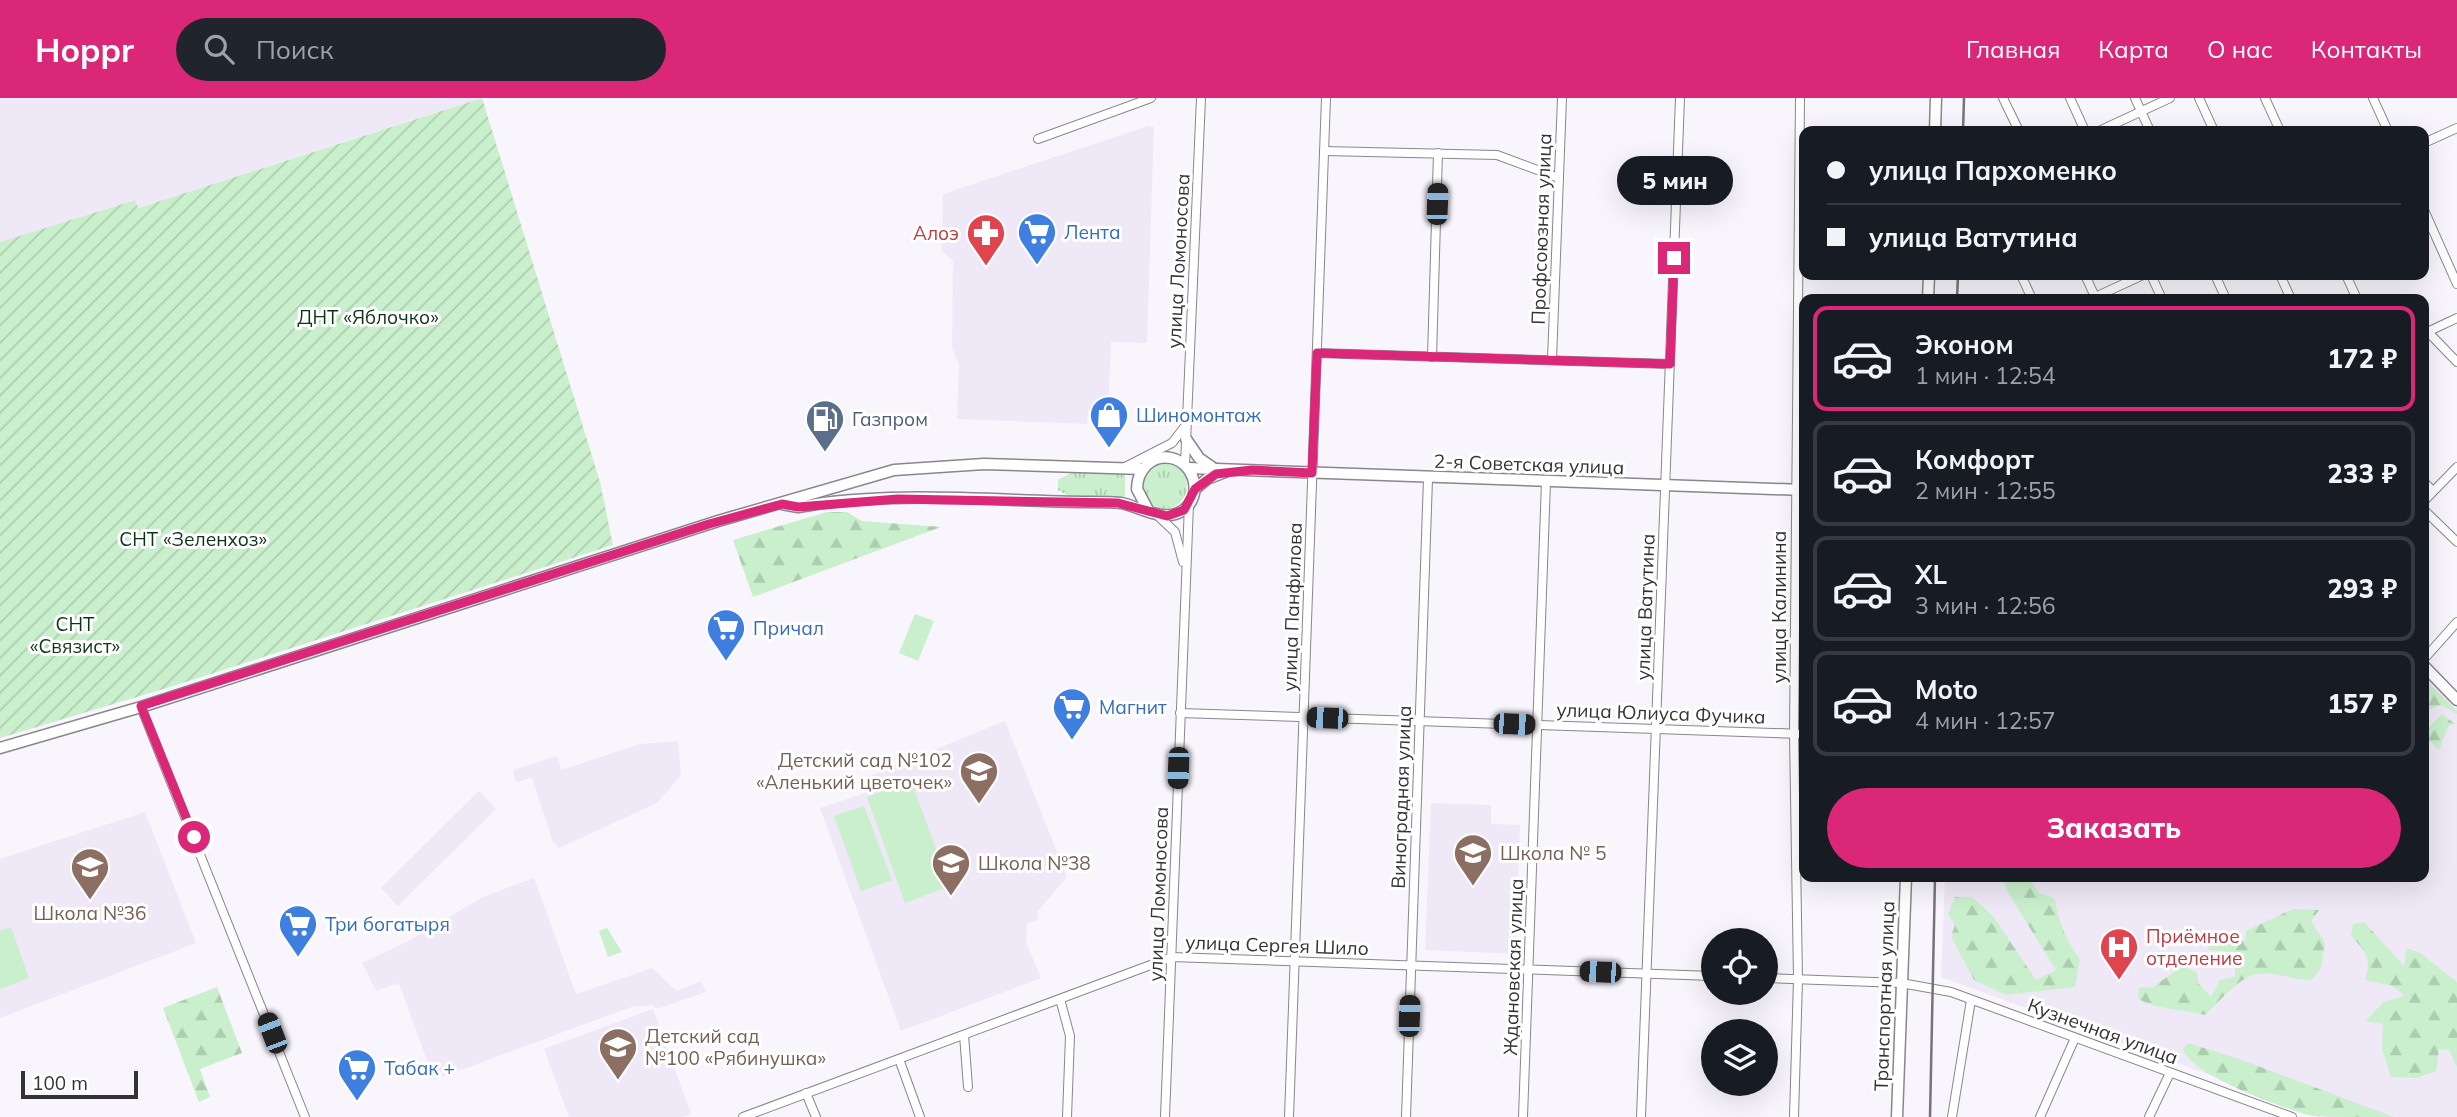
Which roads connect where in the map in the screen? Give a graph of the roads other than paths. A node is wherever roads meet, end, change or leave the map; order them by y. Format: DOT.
graph roads {
  1 [pos="1150,98"];
  2 [pos="1202,98"];
  3 [pos="1326,98"];
  4 [pos="1562,98"];
  5 [pos="1680,98"];
  6 [pos="1800,98"];
  7 [pos="1936,98"];
  8 [pos="2003,98"];
  9 [pos="2070,98"];
  10 [pos="2135,98"];
  11 [pos="2170,98"];
  12 [pos="2199,98"];
  13 [pos="2265,98"];
  14 [pos="2374,98"];
  15 [pos="2141,111"];
  16 [pos="1800,126"];
  17 [pos="1935,126"];
  18 [pos="2017,126"];
  19 [pos="2083,126"];
  20 [pos="2110,126"];
  21 [pos="2148,126"];
  22 [pos="2212,126"];
  23 [pos="2278,126"];
  24 [pos="2386,126"];
  25 [pos="2457,128"];
  26 [pos="1038,139"];
  27 [pos="2429,141"];
  28 [pos="1324,151"];
  29 [pos="1438,153"];
  30 [pos="1559,178"];
  31 [pos="2429,221"];
  32 [pos="2132,280"];
  33 [pos="2457,284"];
  34 [pos="2103,294"];
  35 [pos="2457,318"];
  36 [pos="2429,332"];
  37 [pos="2429,336"];
  38 [pos="1317,353"];
  39 [pos="1432,357"];
  40 [pos="1552,360"];
  41 [pos="2457,362"];
  42 [pos="1670,364"];
  43 [pos="1186,425"];
  44 [pos="1186,439"];
  45 [pos="1187,467"];
  46 [pos="2457,467"];
  47 [pos="1122,468"];
  48 [pos="1143,469"];
  49 [pos="1214,469"];
  50 [pos="1252,470"];
  51 [pos="1312,473"];
  52 [pos="1428,479"];
  53 [pos="1546,482"];
  54 [pos="1665,485"];
  55 [pos="2429,487"];
  56 [pos="1195,489"];
  57 [pos="1799,490"];
  58 [pos="2433,491"];
  59 [pos="2429,495"];
  60 [pos="782,504"];
  61 [pos="1189,504"];
  62 [pos="1152,512"];
  63 [pos="2429,515"];
  64 [pos="1799,531"];
  65 [pos="2457,542"];
  66 [pos="1185,588"];
  67 [pos="2457,622"];
  68 [pos="2429,653"];
  69 [pos="2429,671"];
  70 [pos="2457,700"];
  71 [pos="141,706"];
  72 [pos="1180,713"];
  73 [pos="1304,717"];
  74 [pos="1420,721"];
  75 [pos="1537,725"];
  76 [pos="1656,729"];
  77 [pos="1794,734"];
  78 [pos="1799,734"];
  79 [pos="0,748"];
  80 [pos="1906,882"];
  81 [pos="1172,957"];
  82 [pos="1295,961"];
  83 [pos="1411,965"];
  84 [pos="1528,970"];
  85 [pos="1647,974"];
  86 [pos="1701,976"];
  87 [pos="1778,978"];
  88 [pos="1798,979"];
  89 [pos="1901,983"];
  90 [pos="1060,999"];
  91 [pos="1972,1000"];
  92 [pos="964,1035"];
  93 [pos="2075,1038"];
  94 [pos="899,1059"];
  95 [pos="2169,1073"];
  96 [pos="968,1087"];
  97 [pos="806,1093"];
  98 [pos="2265,1107"];
  99 [pos="305,1117"];
  100 [pos="743,1117"];
  101 [pos="816,1117"];
  102 [pos="920,1117"];
  103 [pos="1067,1117"];
  104 [pos="1165,1117"];
  105 [pos="1289,1117"];
  106 [pos="1406,1117"];
  107 [pos="1523,1117"];
  108 [pos="1642,1117"];
  109 [pos="1794,1117"];
  110 [pos="1897,1117"];
  111 [pos="1952,1117"];
  112 [pos="2039,1117"];
  113 [pos="2149,1117"];
  114 [pos="2260,1117"];
  115 [pos="2292,1117"];
  1 -- 26 [label="street"];
  2 -- 43 [label="street, улица Ломоносова"];
  3 -- 28 [label="street, улица Панфилова"];
  4 -- 30 [label="street, Профсоюзная улица"];
  5 -- 42 [label="street, улица Ватутина"];
  6 -- 16 [label="street, улица Калинина"];
  7 -- 17 [label="main road"];
  8 -- 18 [label="street"];
  9 -- 19 [label="street"];
  10 -- 15 [label="street"];
  11 -- 15 [label="street"];
  12 -- 22 [label="street"];
  13 -- 23 [label="street"];
  14 -- 24 [label="street"];
  15 -- 20 [label="street"];
  15 -- 21 [label="street"];
  25 -- 27 [label="street"];
  28 -- 29 [label="street"];
  28 -- 38 [label="street, улица Панфилова"];
  29 -- 30 [label="street"];
  29 -- 39 [label="street"];
  30 -- 40 [label="street, Профсоюзная улица"];
  31 -- 33 [label="street"];
  32 -- 34 [label="street"];
  35 -- 36 [label="street"];
  37 -- 41 [label="street"];
  38 -- 39 [label="street"];
  38 -- 51 [label="street, улица Панфилова"];
  39 -- 40 [label="street"];
  40 -- 42 [label="street"];
  42 -- 54 [label="street, улица Ватутина"];
  43 -- 44 [label="street, улица Ломоносова"];
  43 -- 47 [label="street"];
  44 -- 45 [label="street, улица Ломоносова"];
  44 -- 49 [label="main road"];
  45 -- 48 [label="main road"];
  45 -- 49 [label="main road, 2-я Советская улица"];
  45 -- 56 [label="main road"];
  46 -- 58 [label="street"];
  47 -- 48 [label="main road"];
  47 -- 60 [label="main road"];
  48 -- 62 [label="main road"];
  49 -- 50 [label="main road, 2-я Советская улица"];
  50 -- 51 [label="main road, 2-я Советская улица"];
  50 -- 56 [label="main road, 2-я Советская улица"];
  51 -- 52 [label="main road, 2-я Советская улица"];
  51 -- 73 [label="street, улица Панфилова"];
  52 -- 53 [label="main road, 2-я Советская улица"];
  52 -- 74 [label="street, Виноградная улица"];
  53 -- 54 [label="main road, 2-я Советская улица"];
  53 -- 75 [label="street, Ждановская улица"];
  54 -- 57 [label="main road, 2-я Советская улица"];
  54 -- 76 [label="street, улица Ватутина"];
  55 -- 58 [label="street"];
  56 -- 61 [label="main road"];
  58 -- 59 [label="street"];
  60 -- 62 [label="main road"];
  60 -- 71 [label="main road"];
  61 -- 62 [label="main road"];
  61 -- 66 [label="street, улица Ломоносова"];
  62 -- 66 [label="street, улица Ломоносова"];
  63 -- 65 [label="street"];
  64 -- 77 [label="street, улица Калинина"];
  66 -- 72 [label="street, улица Ломоносова"];
  67 -- 68 [label="street"];
  69 -- 70 [label="main road"];
  71 -- 79 [label="main road"];
  71 -- 99 [label="street"];
  72 -- 73 [label="street, улица Юлиуса Фучика"];
  72 -- 81 [label="street, улица Ломоносова"];
  73 -- 74 [label="street, улица Юлиуса Фучика"];
  73 -- 82 [label="street, улица Панфилова"];
  74 -- 75 [label="street, улица Юлиуса Фучика"];
  74 -- 83 [label="street, Виноградная улица"];
  75 -- 76 [label="street, улица Юлиуса Фучика"];
  75 -- 84 [label="street, Ждановская улица"];
  76 -- 77 [label="street, улица Юлиуса Фучика"];
  76 -- 85 [label="street, улица Ватутина"];
  77 -- 78 [label="street, улица Юлиуса Фучика"];
  77 -- 88 [label="street, улица Калинина"];
  80 -- 89 [label="main road, Транспортная улица"];
  81 -- 82 [label="street, улица Сергея Шило"];
  81 -- 90 [label="street, улица Сергея Шило"];
  81 -- 104 [label="street, улица Ломоносова"];
  82 -- 83 [label="street, улица Сергея Шило"];
  82 -- 105 [label="street, улица Панфилова"];
  83 -- 84 [label="street, улица Сергея Шило"];
  83 -- 106 [label="street, Виноградная улица"];
  84 -- 85 [label="street, улица Сергея Шило"];
  84 -- 107 [label="street, Ждановская улица"];
  85 -- 86 [label="street, улица Сергея Шило"];
  85 -- 108 [label="street, улица Ватутина"];
  87 -- 88 [label="street"];
  88 -- 89 [label="street"];
  88 -- 109 [label="street, улица Калинина"];
  89 -- 91 [label="street, Кузнечная улица"];
  89 -- 110 [label="main road, Транспортная улица"];
  90 -- 92 [label="street, улица Сергея Шило"];
  90 -- 103 [label="street"];
  91 -- 93 [label="street, Кузнечная улица"];
  91 -- 111 [label="street"];
  92 -- 94 [label="street, улица Сергея Шило"];
  92 -- 96 [label="street"];
  93 -- 95 [label="street, Кузнечная улица"];
  93 -- 112 [label="street"];
  94 -- 97 [label="street, улица Сергея Шило"];
  94 -- 102 [label="street"];
  95 -- 98 [label="street, Кузнечная улица"];
  95 -- 113 [label="street"];
  97 -- 100 [label="street, улица Сергея Шило"];
  97 -- 101 [label="street"];
  98 -- 114 [label="street"];
  98 -- 115 [label="street, Кузнечная улица"];
}
